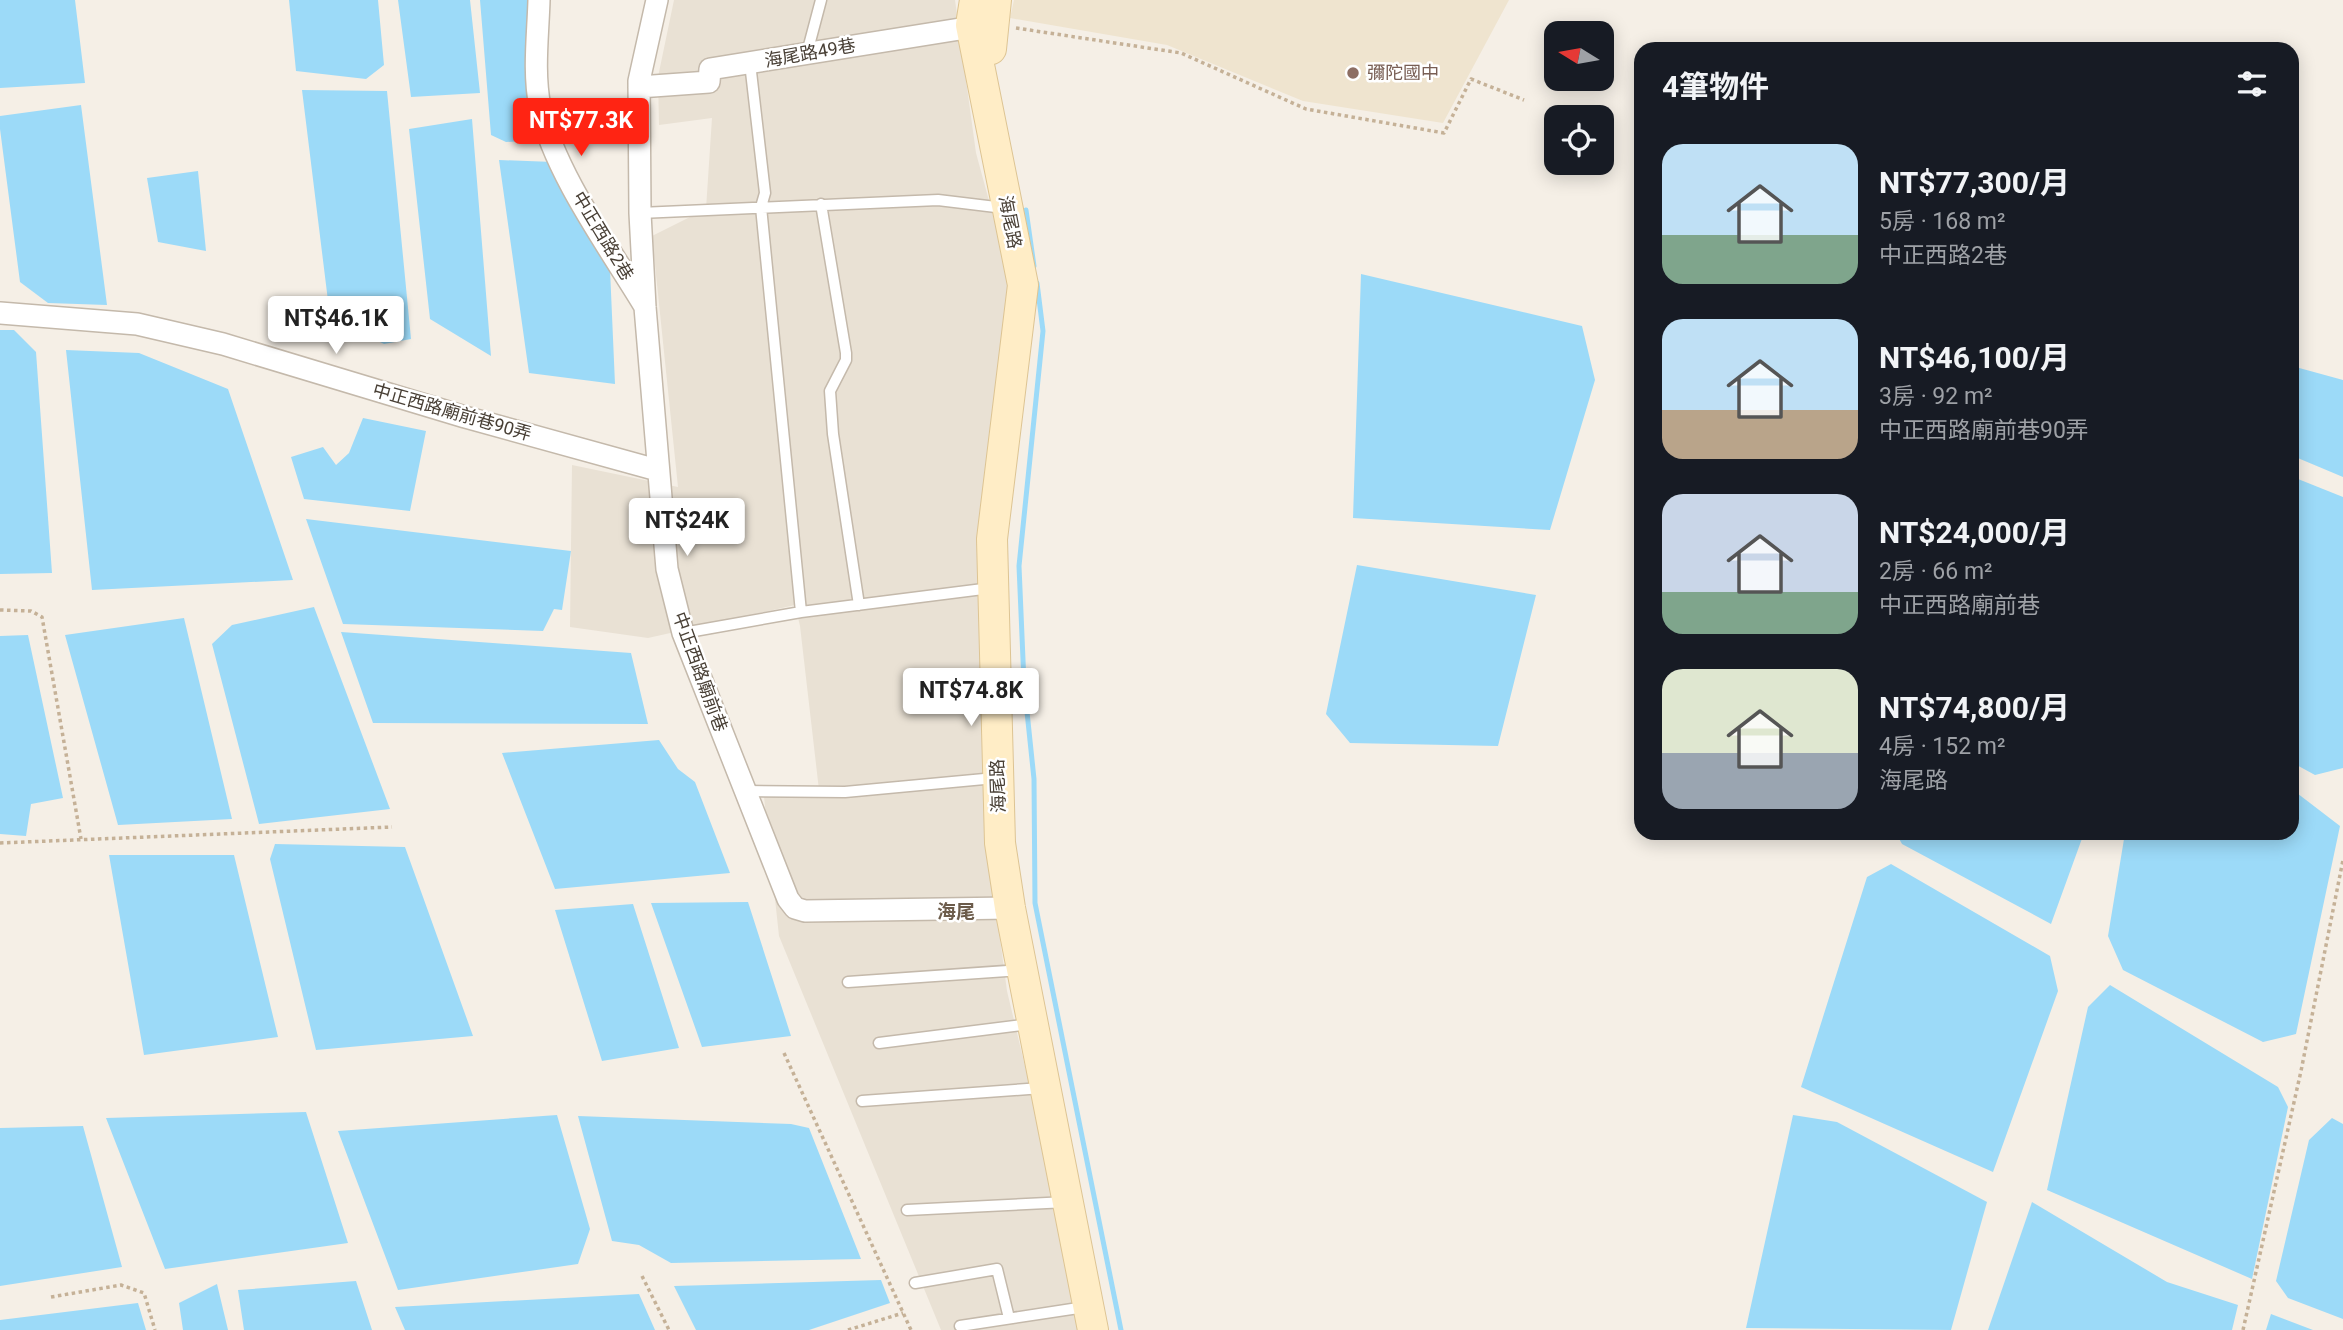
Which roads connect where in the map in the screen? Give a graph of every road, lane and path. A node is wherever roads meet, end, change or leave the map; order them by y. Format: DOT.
graph roads {
  1 [pos="539,0"];
  2 [pos="657,0"];
  3 [pos="821,0"];
  4 [pos="983,12"];
  5 [pos="807,53"];
  6 [pos="750,63"];
  7 [pos="639,87"];
  8 [pos="1524,100"];
  9 [pos="821,204"];
  10 [pos="761,207"];
  11 [pos="1007,208"];
  12 [pos="640,213"];
  13 [pos="645,307"];
  14 [pos="0,313"];
  15 [pos="657,470"];
  16 [pos="992,588"];
  17 [pos="859,605"];
  18 [pos="0,610"];
  19 [pos="801,611"];
  20 [pos="683,634"];
  21 [pos="998,778"];
  22 [pos="745,791"];
  23 [pos="392,827"];
  24 [pos="81,839"];
  25 [pos="0,843"];
  26 [pos="2343,860"];
  27 [pos="1010,908"];
  28 [pos="1022,970"];
  29 [pos="848,982"];
  30 [pos="1032,1023"];
  31 [pos="879,1043"];
  32 [pos="783,1052"];
  33 [pos="1045,1087"];
  34 [pos="862,1101"];
  35 [pos="1070,1202"];
  36 [pos="907,1210"];
  37 [pos="642,1276"];
  38 [pos="915,1283"];
  39 [pos="51,1297"];
  40 [pos="903,1312"];
  41 [pos="1009,1318"];
  42 [pos="1091,1318"];
  43 [pos="960,1326"];
  44 [pos="155,1330"];
  45 [pos="669,1330"];
  46 [pos="848,1330"];
  47 [pos="911,1330"];
  48 [pos="2243,1330"];
  1 -- 13 [label="street, 中正西路2巷"];
  2 -- 7 [label="street, 中正西路廟前巷"];
  3 -- 5 [label="lane"];
  4 -- 5 [label="street, 海尾路49巷"];
  4 -- 8 [label="path"];
  4 -- 11 [label="street, 海尾路"];
  5 -- 6 [label="street, 海尾路49巷"];
  6 -- 7 [label="street, 海尾路49巷"];
  6 -- 10 [label="lane"];
  7 -- 12 [label="street, 中正西路廟前巷"];
  9 -- 10 [label="lane"];
  9 -- 11 [label="lane"];
  9 -- 17 [label="lane"];
  10 -- 12 [label="lane"];
  10 -- 19 [label="lane"];
  11 -- 16 [label="street, 海尾路"];
  12 -- 13 [label="street, 中正西路廟前巷"];
  13 -- 15 [label="street, 中正西路廟前巷"];
  14 -- 15 [label="street, 中正西路廟前巷90弄"];
  15 -- 20 [label="street, 中正西路廟前巷"];
  16 -- 17 [label="lane"];
  16 -- 21 [label="street, 海尾路"];
  17 -- 19 [label="lane"];
  18 -- 24 [label="path"];
  19 -- 20 [label="lane"];
  20 -- 22 [label="street, 中正西路廟前巷"];
  21 -- 22 [label="lane"];
  21 -- 27 [label="street, 海尾路"];
  22 -- 27 [label="street, 中正西路廟前巷"];
  23 -- 24 [label="path"];
  24 -- 25 [label="path"];
  26 -- 48 [label="path"];
  27 -- 28 [label="street, 海尾路"];
  28 -- 29 [label="lane"];
  28 -- 30 [label="street, 海尾路"];
  30 -- 31 [label="lane"];
  30 -- 33 [label="street, 海尾路"];
  32 -- 40 [label="path"];
  33 -- 34 [label="lane"];
  33 -- 35 [label="street, 海尾路"];
  35 -- 36 [label="lane"];
  35 -- 42 [label="street, 海尾路"];
  37 -- 45 [label="path"];
  38 -- 41 [label="lane"];
  39 -- 44 [label="path"];
  40 -- 46 [label="path"];
  40 -- 47 [label="path"];
  41 -- 42 [label="lane"];
  41 -- 43 [label="lane"];
}
